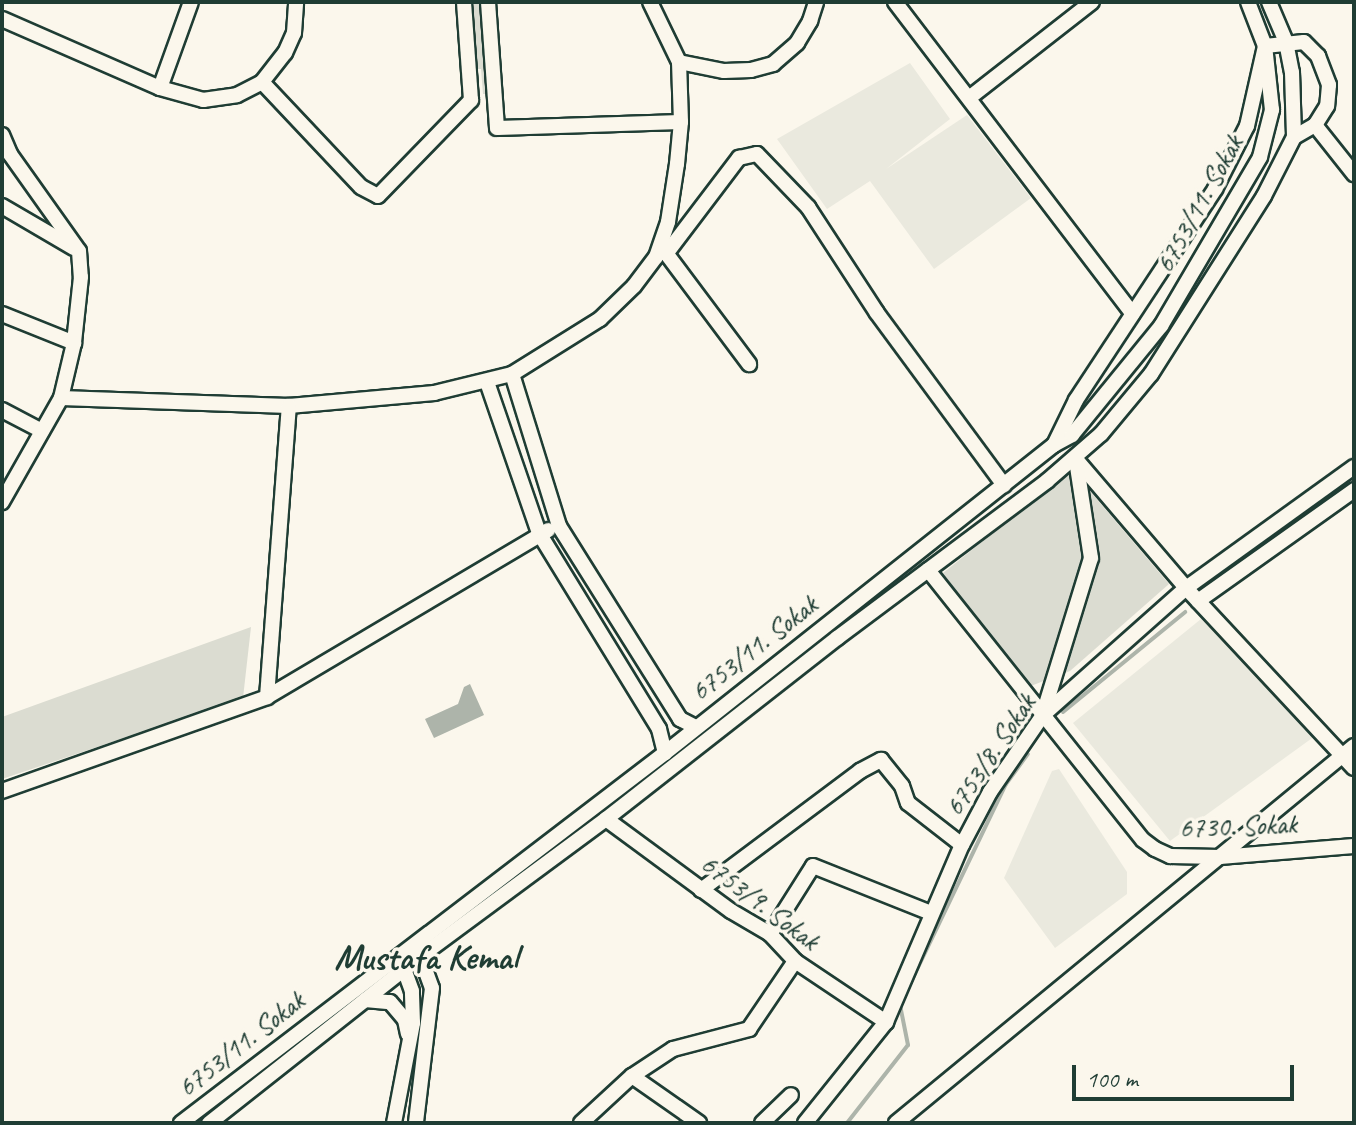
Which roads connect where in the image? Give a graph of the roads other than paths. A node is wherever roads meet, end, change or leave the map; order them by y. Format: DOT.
graph roads {
  1 [pos="191,2"];
  2 [pos="296,2"];
  3 [pos="464,2"];
  4 [pos="488,2"];
  5 [pos="650,2"];
  6 [pos="816,2"];
  7 [pos="895,2"];
  8 [pos="1092,2"];
  9 [pos="1248,2"];
  10 [pos="1269,2"];
  11 [pos="2,19"];
  12 [pos="1286,42"];
  13 [pos="1265,46"];
  14 [pos="679,62"];
  15 [pos="262,82"];
  16 [pos="160,88"];
  17 [pos="969,98"];
  18 [pos="681,122"];
  19 [pos="1315,125"];
  20 [pos="2,135"];
  21 [pos="1294,137"];
  22 [pos="1354,174"];
  23 [pos="2,206"];
  24 [pos="663,250"];
  25 [pos="79,251"];
  26 [pos="2,314"];
  27 [pos="1133,314"];
  28 [pos="74,343"];
  29 [pos="749,364"];
  30 [pos="512,374"];
  31 [pos="487,382"];
  32 [pos="61,398"];
  33 [pos="289,406"];
  34 [pos="2,410"];
  35 [pos="42,431"];
  36 [pos="1054,445"];
  37 [pos="1075,458"];
  38 [pos="1354,467"];
  39 [pos="1004,485"];
  40 [pos="1354,490"];
  41 [pos="2,502"];
  42 [pos="559,526"];
  43 [pos="539,533"];
  44 [pos="928,570"];
  45 [pos="1186,588"];
  46 [pos="1198,601"];
  47 [pos="267,697"];
  48 [pos="1043,715"];
  49 [pos="696,727"];
  50 [pos="1348,751"];
  51 [pos="665,753"];
  52 [pos="1354,768"];
  53 [pos="2,791"];
  54 [pos="606,819"];
  55 [pos="962,845"];
  56 [pos="1354,846"];
  57 [pos="1220,857"];
  58 [pos="701,890"];
  59 [pos="931,913"];
  60 [pos="770,934"];
  61 [pos="444,940"];
  62 [pos="412,954"];
  63 [pos="391,960"];
  64 [pos="795,961"];
  65 [pos="404,969"];
  66 [pos="432,988"];
  67 [pos="365,1000"];
  68 [pos="886,1022"];
  69 [pos="410,1039"];
  70 [pos="632,1076"];
  71 [pos="791,1095"];
  72 [pos="181,1123"];
  73 [pos="209,1123"];
  74 [pos="394,1123"];
  75 [pos="416,1123"];
  76 [pos="581,1123"];
  77 [pos="699,1123"];
  78 [pos="762,1123"];
  79 [pos="805,1123"];
  80 [pos="896,1123"];
  1 -- 16 [label="street"];
  2 -- 15 [label="street"];
  3 -- 15 [label="street"];
  4 -- 18 [label="street"];
  5 -- 14 [label="street"];
  6 -- 14 [label="street"];
  7 -- 17 [label="street"];
  8 -- 17 [label="street"];
  9 -- 13 [label="street, 6753/11. Sokak"];
  10 -- 12 [label="street"];
  11 -- 16 [label="street"];
  12 -- 13 [label="street"];
  12 -- 19 [label="street"];
  12 -- 21 [label="street"];
  13 -- 27 [label="street"];
  13 -- 36 [label="street, 6753/11. Sokak"];
  14 -- 18 [label="street"];
  15 -- 16 [label="street"];
  17 -- 27 [label="street"];
  18 -- 24 [label="street"];
  19 -- 21 [label="street"];
  19 -- 22 [label="street"];
  20 -- 25 [label="street"];
  21 -- 37 [label="street, 6753/11. Sokak"];
  23 -- 25 [label="street"];
  24 -- 29 [label="street"];
  24 -- 30 [label="street"];
  24 -- 39 [label="street"];
  25 -- 28 [label="street"];
  26 -- 28 [label="street"];
  27 -- 36 [label="street"];
  28 -- 32 [label="street"];
  30 -- 31 [label="street"];
  30 -- 42 [label="street"];
  31 -- 33 [label="street"];
  31 -- 43 [label="street"];
  32 -- 33 [label="street"];
  32 -- 35 [label="street"];
  33 -- 47 [label="street"];
  34 -- 35 [label="street"];
  35 -- 41 [label="street"];
  36 -- 39 [label="street, 6753/11. Sokak"];
  37 -- 44 [label="street, 6753/11. Sokak"];
  37 -- 45 [label="street"];
  37 -- 48 [label="street"];
  38 -- 45 [label="street, 6753/8. Sokak"];
  39 -- 49 [label="street, 6753/11. Sokak"];
  40 -- 46 [label="street"];
  42 -- 43 [label="street"];
  42 -- 49 [label="street"];
  43 -- 47 [label="street"];
  43 -- 51 [label="street"];
  44 -- 48 [label="street, 6730. Sokak"];
  44 -- 54 [label="street, 6753/11. Sokak"];
  45 -- 46 [label="street"];
  45 -- 48 [label="street, 6753/8. Sokak"];
  46 -- 50 [label="street"];
  47 -- 53 [label="street"];
  48 -- 55 [label="street, 6753/8. Sokak"];
  48 -- 57 [label="street, 6730. Sokak"];
  49 -- 51 [label="street, 6753/11. Sokak"];
  50 -- 52 [label="street"];
  50 -- 57 [label="street"];
  51 -- 62 [label="street, 6753/11. Sokak"];
  54 -- 58 [label="street, 6753/9. Sokak"];
  54 -- 61 [label="street, 6753/11. Sokak"];
  55 -- 58 [label="street"];
  55 -- 59 [label="street, 6753/8. Sokak"];
  56 -- 57 [label="street, 6730. Sokak"];
  57 -- 80 [label="street"];
  58 -- 60 [label="street, 6753/9. Sokak"];
  59 -- 60 [label="street"];
  59 -- 68 [label="street, 6753/8. Sokak"];
  60 -- 64 [label="street, 6753/9. Sokak"];
  61 -- 62 [label="street, 6753/11. Sokak"];
  61 -- 66 [label="street"];
  62 -- 63 [label="street, 6753/11. Sokak"];
  62 -- 65 [label="street, 6753/11. Sokak"];
  62 -- 66 [label="street"];
  63 -- 65 [label="street"];
  63 -- 72 [label="street, 6753/11. Sokak"];
  64 -- 68 [label="street, 6753/9. Sokak"];
  64 -- 70 [label="street"];
  65 -- 67 [label="street, 6753/11. Sokak"];
  65 -- 69 [label="street"];
  66 -- 75 [label="street"];
  67 -- 69 [label="street"];
  67 -- 73 [label="street, 6753/11. Sokak"];
  68 -- 79 [label="street, 6753/8. Sokak"];
  69 -- 74 [label="street"];
  70 -- 76 [label="street"];
  70 -- 77 [label="street"];
  71 -- 78 [label="street"];
}
